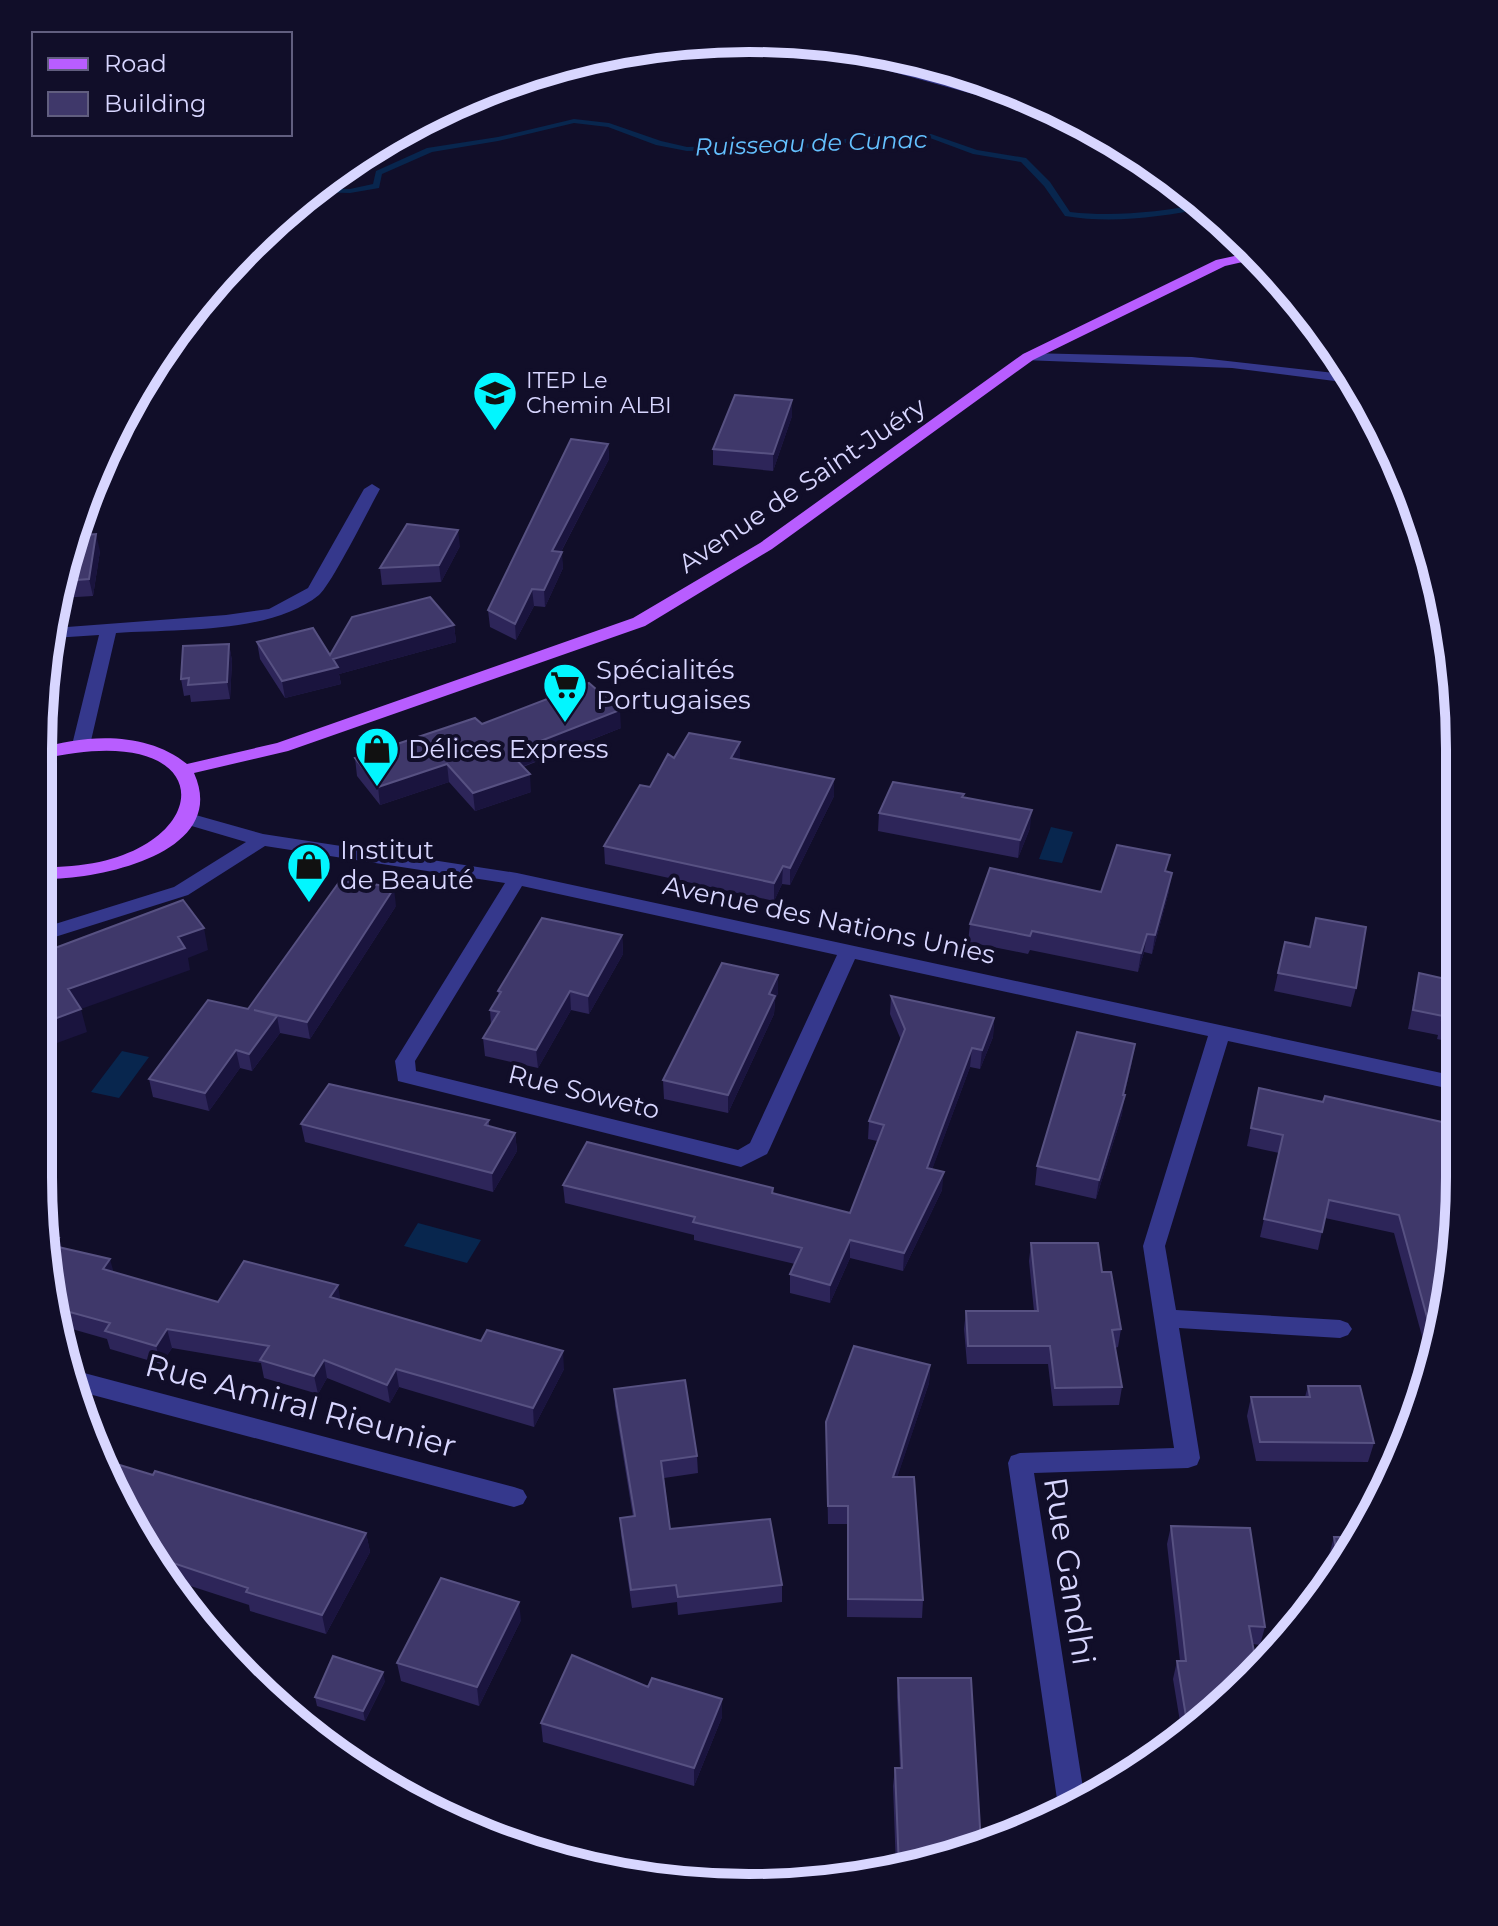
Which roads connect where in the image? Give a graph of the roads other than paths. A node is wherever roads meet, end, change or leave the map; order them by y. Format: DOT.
graph roads {
  1 [pos="858,61"];
  2 [pos="1008,102"];
  3 [pos="1244,258"];
  4 [pos="1253,268"];
  5 [pos="1159,294"];
  6 [pos="1028,357"];
  7 [pos="1338,377"];
  8 [pos="372,489"];
  9 [pos="109,629"];
  10 [pos="62,632"];
  11 [pos="81,745"];
  12 [pos="52,752"];
  13 [pos="182,770"];
  14 [pos="185,818"];
  15 [pos="262,840"];
  16 [pos="52,873"];
  17 [pos="517,879"];
  18 [pos="52,932"];
  19 [pos="849,951"];
  20 [pos="1220,1032"];
  21 [pos="1446,1081"];
  22 [pos="1166,1318"];
  23 [pos="1340,1329"];
  24 [pos="84,1383"];
  25 [pos="514,1497"];
  26 [pos="1070,1795"];
  1 -- 2 [label="street"];
  3 -- 5 [label="main road, Avenue de Saint-Juéry"];
  4 -- 5 [label="main road, Avenue de Saint-Juéry"];
  5 -- 6 [label="main road, Avenue de Saint-Juéry"];
  6 -- 7 [label="street"];
  6 -- 13 [label="main road, Avenue de Saint-Juéry"];
  8 -- 9 [label="street"];
  9 -- 10 [label="street"];
  9 -- 11 [label="street"];
  11 -- 12 [label="main road"];
  11 -- 13 [label="main road"];
  13 -- 14 [label="main road"];
  14 -- 15 [label="street, Avenue des Nations Unies"];
  14 -- 16 [label="main road"];
  15 -- 17 [label="street, Avenue des Nations Unies"];
  15 -- 18 [label="street"];
  17 -- 19 [label="street, Avenue des Nations Unies"];
  17 -- 19 [label="street, Rue Soweto"];
  19 -- 20 [label="street, Avenue des Nations Unies"];
  20 -- 21 [label="street, Avenue des Nations Unies"];
  20 -- 22 [label="street, Rue Gandhi"];
  22 -- 23 [label="street"];
  22 -- 26 [label="street, Rue Gandhi"];
  24 -- 25 [label="street, Rue Amiral Rieunier"];
}
